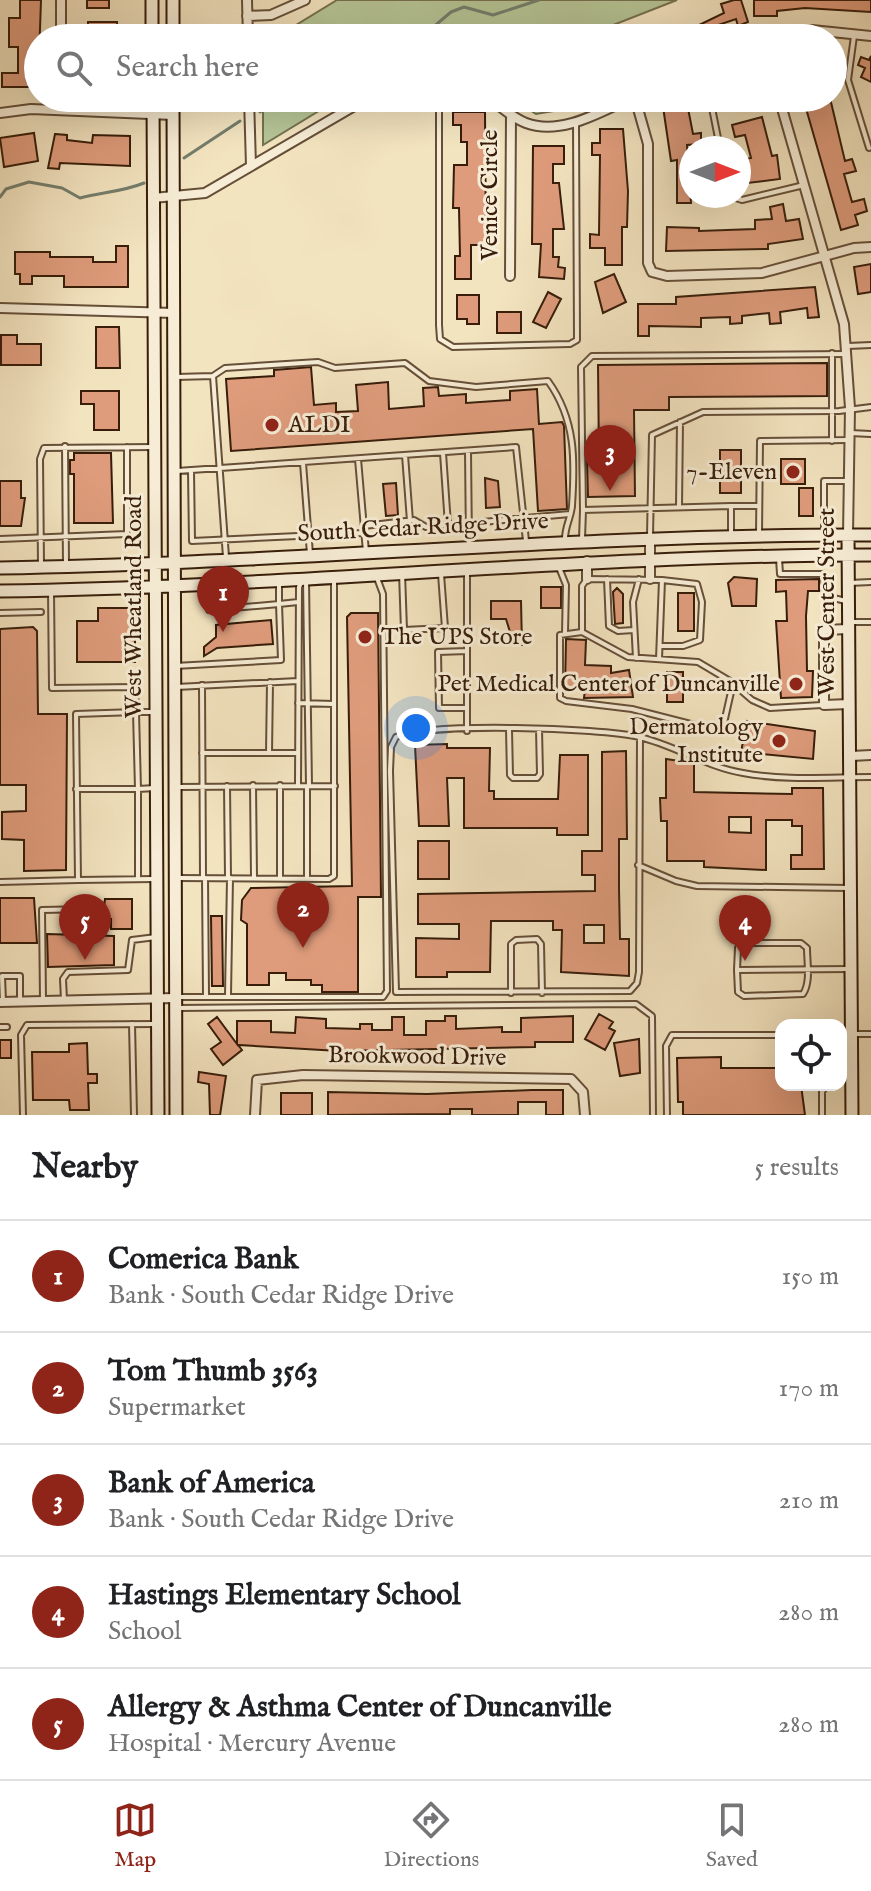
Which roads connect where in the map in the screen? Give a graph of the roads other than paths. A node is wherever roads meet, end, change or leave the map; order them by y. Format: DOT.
graph roads {
  1 [pos="61,0"];
  2 [pos="152,0"];
  3 [pos="173,0"];
  4 [pos="247,0"];
  5 [pos="305,0"];
  6 [pos="247,16"];
  7 [pos="61,24"];
  8 [pos="152,24"];
  9 [pos="173,24"];
  10 [pos="247,24"];
  11 [pos="847,32"];
  12 [pos="855,33"];
  13 [pos="871,36"];
  14 [pos="24,112"];
  15 [pos="108,112"];
  16 [pos="249,112"];
  17 [pos="344,112"];
  18 [pos="439,112"];
  19 [pos="508,112"];
  20 [pos="600,112"];
  21 [pos="638,112"];
  22 [pos="713,112"];
  23 [pos="783,112"];
  24 [pos="0,113"];
  25 [pos="153,114"];
  26 [pos="511,114"];
  27 [pos="173,115"];
  28 [pos="576,122"];
  29 [pos="718,136"];
  30 [pos="870,148"];
  31 [pos="871,155"];
  32 [pos="251,166"];
  33 [pos="805,185"];
  34 [pos="153,198"];
  35 [pos="173,198"];
  36 [pos="751,198"];
  37 [pos="871,247"];
  38 [pos="827,257"];
  39 [pos="510,276"];
  40 [pos="0,308"];
  41 [pos="154,313"];
  42 [pos="174,313"];
  43 [pos="871,345"];
  44 [pos="848,350"];
  45 [pos="832,353"];
  46 [pos="213,376"];
  47 [pos="174,377"];
  48 [pos="871,407"];
  49 [pos="850,408"];
  50 [pos="833,411"];
  51 [pos="174,413"];
  52 [pos="680,422"];
  53 [pos="871,434"];
  54 [pos="848,437"];
  55 [pos="832,441"];
  56 [pos="65,446"];
  57 [pos="127,447"];
  58 [pos="155,447"];
  59 [pos="468,451"];
  60 [pos="443,453"];
  61 [pos="405,455"];
  62 [pos="358,459"];
  63 [pos="303,463"];
  64 [pos="219,469"];
  65 [pos="174,471"];
  66 [pos="191,471"];
  67 [pos="848,481"];
  68 [pos="731,506"];
  69 [pos="759,506"];
  70 [pos="651,507"];
  71 [pos="679,507"];
  72 [pos="583,510"];
  73 [pos="571,514"];
  74 [pos="523,519"];
  75 [pos="410,521"];
  76 [pos="470,523"];
  77 [pos="448,525"];
  78 [pos="364,526"];
  79 [pos="364,533"];
  80 [pos="824,535"];
  81 [pos="848,535"];
  82 [pos="871,535"];
  83 [pos="758,536"];
  84 [pos="308,537"];
  85 [pos="731,537"];
  86 [pos="65,538"];
  87 [pos="650,538"];
  88 [pos="0,539"];
  89 [pos="41,539"];
  90 [pos="224,539"];
  91 [pos="581,541"];
  92 [pos="565,542"];
  93 [pos="526,544"];
  94 [pos="469,547"];
  95 [pos="366,553"];
  96 [pos="848,555"];
  97 [pos="871,555"];
  98 [pos="310,556"];
  99 [pos="779,556"];
  100 [pos="809,556"];
  101 [pos="651,558"];
  102 [pos="226,561"];
  103 [pos="587,561"];
  104 [pos="558,562"];
  105 [pos="174,564"];
  106 [pos="156,566"];
  107 [pos="66,567"];
  108 [pos="467,567"];
  109 [pos="0,568"];
  110 [pos="41,568"];
  111 [pos="441,569"];
  112 [pos="402,571"];
  113 [pos="375,573"];
  114 [pos="809,574"];
  115 [pos="334,575"];
  116 [pos="305,577"];
  117 [pos="279,578"];
  118 [pos="587,579"];
  119 [pos="607,579"];
  120 [pos="639,579"];
  121 [pos="650,579"];
  122 [pos="662,580"];
  123 [pos="871,582"];
  124 [pos="848,583"];
  125 [pos="209,584"];
  126 [pos="174,586"];
  127 [pos="156,589"];
  128 [pos="51,590"];
  129 [pos="0,591"];
  130 [pos="848,601"];
  131 [pos="298,602"];
  132 [pos="279,604"];
  133 [pos="41,612"];
  134 [pos="0,613"];
  135 [pos="871,622"];
  136 [pos="848,626"];
  137 [pos="634,630"];
  138 [pos="582,632"];
  139 [pos="565,633"];
  140 [pos="660,646"];
  141 [pos="467,651"];
  142 [pos="636,658"];
  143 [pos="659,659"];
  144 [pos="174,666"];
  145 [pos="298,681"];
  146 [pos="270,682"];
  147 [pos="733,683"];
  148 [pos="202,685"];
  149 [pos="174,687"];
  150 [pos="298,703"];
  151 [pos="309,703"];
  152 [pos="334,704"];
  153 [pos="849,704"];
  154 [pos="824,705"];
  155 [pos="467,708"];
  156 [pos="136,712"];
  157 [pos="156,712"];
  158 [pos="539,729"];
  159 [pos="509,730"];
  160 [pos="467,731"];
  161 [pos="640,737"];
  162 [pos="202,753"];
  163 [pos="269,753"];
  164 [pos="297,753"];
  165 [pos="871,755"];
  166 [pos="851,756"];
  167 [pos="851,777"];
  168 [pos="871,777"];
  169 [pos="253,785"];
  170 [pos="280,785"];
  171 [pos="298,785"];
  172 [pos="201,786"];
  173 [pos="227,786"];
  174 [pos="308,786"];
  175 [pos="335,786"];
  176 [pos="175,787"];
  177 [pos="156,788"];
  178 [pos="76,789"];
  179 [pos="138,789"];
  180 [pos="638,865"];
  181 [pos="175,878"];
  182 [pos="204,878"];
  183 [pos="229,878"];
  184 [pos="254,878"];
  185 [pos="280,878"];
  186 [pos="138,879"];
  187 [pos="156,879"];
  188 [pos="307,879"];
  189 [pos="78,880"];
  190 [pos="0,882"];
  191 [pos="852,888"];
  192 [pos="91,909"];
  193 [pos="156,937"];
  194 [pos="808,969"];
  195 [pos="852,969"];
  196 [pos="737,970"];
  197 [pos="511,993"];
  198 [pos="542,993"];
  199 [pos="206,995"];
  200 [pos="228,995"];
  201 [pos="157,998"];
  202 [pos="64,1000"];
  203 [pos="20,1001"];
  204 [pos="43,1001"];
  205 [pos="1,1002"];
  206 [pos="176,1003"];
  207 [pos="132,1024"];
  208 [pos="157,1024"];
  209 [pos="0,1027"];
  210 [pos="7,1027"];
  211 [pos="847,1034"];
  212 [pos="871,1034"];
  213 [pos="775,1035"];
  214 [pos="847,1076"];
  215 [pos="823,1091"];
  216 [pos="23,1115"];
  217 [pos="134,1115"];
  218 [pos="158,1115"];
  219 [pos="176,1115"];
  220 [pos="255,1115"];
  221 [pos="585,1115"];
  222 [pos="653,1115"];
  223 [pos="667,1115"];
  224 [pos="822,1115"];
  225 [pos="852,1115"];
  1 -- 7 [label="street"];
  2 -- 8 [label="main road"];
  3 -- 9 [label="main road"];
  4 -- 6 [label="street"];
  5 -- 6 [label="street"];
  6 -- 10 [label="street"];
  11 -- 12 [label="street"];
  12 -- 13 [label="street"];
  12 -- 30 [label="lane"];
  14 -- 24 [label="street"];
  15 -- 25 [label="street"];
  16 -- 32 [label="street"];
  17 -- 32 [label="street"];
  18 -- 28 [label="lane"];
  19 -- 26 [label="street"];
  20 -- 28 [label="street"];
  21 -- 38 [label="street"];
  22 -- 29 [label="lane"];
  23 -- 33 [label="street, West Center Street"];
  25 -- 27 [label="street"];
  25 -- 34 [label="main road, West Wheatland Road"];
  26 -- 28 [label="street"];
  26 -- 39 [label="street, Venice Circle"];
  27 -- 35 [label="main road, West Wheatland Road"];
  30 -- 31 [label="lane"];
  32 -- 35 [label="street"];
  33 -- 36 [label="lane"];
  33 -- 38 [label="street, West Center Street"];
  34 -- 35 [label="street"];
  34 -- 41 [label="main road, West Wheatland Road"];
  35 -- 42 [label="main road, West Wheatland Road"];
  37 -- 38 [label="street"];
  38 -- 44 [label="street, West Center Street"];
  40 -- 41 [label="street"];
  41 -- 42 [label="street"];
  41 -- 58 [label="main road, West Wheatland Road"];
  42 -- 47 [label="main road, West Wheatland Road"];
  43 -- 44 [label="lane"];
  44 -- 45 [label="lane"];
  44 -- 49 [label="street, West Center Street"];
  45 -- 50 [label="lane"];
  45 -- 72 [label="lane"];
  46 -- 47 [label="lane"];
  46 -- 64 [label="lane"];
  46 -- 73 [label="lane"];
  47 -- 51 [label="main road, West Wheatland Road"];
  48 -- 49 [label="lane"];
  49 -- 50 [label="lane"];
  49 -- 54 [label="street, West Center Street"];
  50 -- 52 [label="lane"];
  50 -- 55 [label="lane"];
  51 -- 58 [label="main road"];
  51 -- 65 [label="main road, West Wheatland Road"];
  52 -- 70 [label="lane"];
  52 -- 71 [label="lane"];
  53 -- 54 [label="lane"];
  54 -- 55 [label="lane"];
  54 -- 67 [label="street, West Center Street"];
  55 -- 69 [label="lane"];
  56 -- 57 [label="lane"];
  56 -- 86 [label="lane"];
  56 -- 89 [label="lane"];
  57 -- 58 [label="lane"];
  57 -- 86 [label="lane"];
  58 -- 106 [label="main road, West Wheatland Road"];
  59 -- 60 [label="lane"];
  59 -- 74 [label="lane"];
  59 -- 76 [label="lane"];
  60 -- 61 [label="lane"];
  60 -- 77 [label="lane"];
  61 -- 62 [label="lane"];
  61 -- 75 [label="lane"];
  62 -- 63 [label="lane"];
  62 -- 78 [label="lane"];
  63 -- 64 [label="lane"];
  63 -- 84 [label="lane"];
  64 -- 66 [label="lane"];
  64 -- 90 [label="lane"];
  65 -- 66 [label="lane"];
  65 -- 105 [label="main road, West Wheatland Road"];
  66 -- 90 [label="lane"];
  67 -- 80 [label="lane"];
  67 -- 81 [label="street, West Center Street"];
  68 -- 69 [label="lane"];
  68 -- 71 [label="lane"];
  68 -- 85 [label="lane"];
  69 -- 83 [label="lane"];
  70 -- 71 [label="lane"];
  70 -- 72 [label="lane"];
  70 -- 87 [label="lane"];
  72 -- 91 [label="lane"];
  73 -- 74 [label="lane"];
  73 -- 92 [label="lane"];
  74 -- 76 [label="lane"];
  74 -- 93 [label="lane"];
  75 -- 77 [label="lane"];
  75 -- 78 [label="lane"];
  76 -- 77 [label="lane"];
  76 -- 94 [label="lane"];
  78 -- 79 [label="lane"];
  79 -- 84 [label="lane"];
  79 -- 95 [label="lane"];
  80 -- 81 [label="main road, South Cedar Ridge Drive"];
  80 -- 83 [label="main road, South Cedar Ridge Drive"];
  81 -- 82 [label="main road, South Cedar Ridge Drive"];
  81 -- 96 [label="main road, West Center Street"];
  83 -- 85 [label="main road, South Cedar Ridge Drive"];
  84 -- 90 [label="lane"];
  84 -- 98 [label="lane"];
  85 -- 87 [label="main road, South Cedar Ridge Drive"];
  86 -- 89 [label="lane"];
  86 -- 107 [label="lane"];
  87 -- 91 [label="main road, South Cedar Ridge Drive"];
  87 -- 101 [label="street"];
  88 -- 89 [label="lane"];
  89 -- 110 [label="lane"];
  90 -- 102 [label="lane"];
  91 -- 92 [label="main road, South Cedar Ridge Drive"];
  92 -- 93 [label="main road, South Cedar Ridge Drive"];
  93 -- 94 [label="main road, South Cedar Ridge Drive"];
  94 -- 95 [label="main road, South Cedar Ridge Drive"];
  94 -- 108 [label="main road"];
  95 -- 98 [label="main road, South Cedar Ridge Drive"];
  96 -- 97 [label="main road, South Cedar Ridge Drive"];
  96 -- 100 [label="main road, South Cedar Ridge Drive"];
  96 -- 124 [label="main road, West Center Street"];
  98 -- 102 [label="main road, South Cedar Ridge Drive"];
  98 -- 116 [label="main road"];
  99 -- 100 [label="main road, South Cedar Ridge Drive"];
  99 -- 101 [label="main road, South Cedar Ridge Drive"];
  99 -- 114 [label="lane"];
  100 -- 114 [label="lane"];
  101 -- 103 [label="main road, South Cedar Ridge Drive"];
  101 -- 121 [label="street"];
  102 -- 105 [label="main road, South Cedar Ridge Drive"];
  103 -- 104 [label="main road, South Cedar Ridge Drive"];
  103 -- 118 [label="street"];
  104 -- 108 [label="main road, South Cedar Ridge Drive"];
  104 -- 139 [label="lane"];
  105 -- 106 [label="main road, South Cedar Ridge Drive"];
  105 -- 126 [label="main road, West Wheatland Road"];
  106 -- 107 [label="main road, South Cedar Ridge Drive"];
  106 -- 127 [label="main road, West Wheatland Road"];
  107 -- 110 [label="main road, South Cedar Ridge Drive"];
  108 -- 111 [label="main road, South Cedar Ridge Drive"];
  108 -- 141 [label="lane"];
  109 -- 110 [label="main road, South Cedar Ridge Drive"];
  111 -- 112 [label="main road, South Cedar Ridge Drive"];
  111 -- 112 [label="lane"];
  112 -- 113 [label="main road, South Cedar Ridge Drive"];
  113 -- 115 [label="main road, South Cedar Ridge Drive"];
  113 -- 200 [label="lane"];
  114 -- 130 [label="lane"];
  115 -- 116 [label="main road, South Cedar Ridge Drive"];
  115 -- 152 [label="lane"];
  116 -- 117 [label="main road, South Cedar Ridge Drive"];
  116 -- 131 [label="lane"];
  116 -- 151 [label="lane"];
  117 -- 125 [label="main road, South Cedar Ridge Drive"];
  117 -- 132 [label="lane"];
  118 -- 119 [label="lane"];
  118 -- 138 [label="lane"];
  119 -- 120 [label="lane"];
  119 -- 137 [label="lane"];
  120 -- 121 [label="lane"];
  120 -- 137 [label="lane"];
  121 -- 122 [label="lane"];
  122 -- 140 [label="lane"];
  122 -- 140 [label="lane"];
  123 -- 124 [label="lane"];
  124 -- 130 [label="main road, West Center Street"];
  125 -- 126 [label="main road, South Cedar Ridge Drive"];
  125 -- 132 [label="lane"];
  126 -- 127 [label="main road, South Cedar Ridge Drive"];
  126 -- 144 [label="main road, West Wheatland Road"];
  127 -- 128 [label="main road, South Cedar Ridge Drive"];
  127 -- 157 [label="main road, West Wheatland Road"];
  128 -- 129 [label="main road, South Cedar Ridge Drive"];
  128 -- 156 [label="lane"];
  130 -- 136 [label="main road, West Center Street"];
  131 -- 132 [label="lane"];
  131 -- 145 [label="lane"];
  132 -- 144 [label="lane"];
  133 -- 134 [label="lane"];
  135 -- 136 [label="lane"];
  136 -- 153 [label="main road, West Center Street"];
  136 -- 154 [label="street"];
  137 -- 142 [label="lane"];
  138 -- 139 [label="lane"];
  138 -- 142 [label="lane"];
  139 -- 147 [label="lane"];
  140 -- 143 [label="lane"];
  141 -- 155 [label="lane"];
  141 -- 155 [label="lane"];
  142 -- 143 [label="lane"];
  143 -- 147 [label="lane"];
  144 -- 149 [label="main road, West Wheatland Road"];
  145 -- 146 [label="lane"];
  145 -- 150 [label="lane"];
  146 -- 148 [label="lane"];
  146 -- 163 [label="lane"];
  147 -- 154 [label="lane"];
  148 -- 149 [label="lane"];
  148 -- 162 [label="lane"];
  149 -- 176 [label="main road, West Wheatland Road"];
  150 -- 151 [label="lane"];
  150 -- 164 [label="lane"];
  151 -- 152 [label="lane"];
  151 -- 174 [label="lane"];
  152 -- 175 [label="lane"];
  153 -- 154 [label="street"];
  153 -- 166 [label="main road, West Center Street"];
  155 -- 160 [label="lane"];
  156 -- 157 [label="lane"];
  156 -- 178 [label="lane"];
  156 -- 179 [label="lane"];
  157 -- 177 [label="main road, West Wheatland Road"];
  158 -- 159 [label="lane"];
  158 -- 159 [label="lane"];
  158 -- 161 [label="lane"];
  159 -- 160 [label="lane"];
  160 -- 197 [label="lane"];
  161 -- 167 [label="lane"];
  161 -- 180 [label="lane"];
  162 -- 163 [label="lane"];
  162 -- 172 [label="lane"];
  163 -- 164 [label="lane"];
  164 -- 171 [label="lane"];
  165 -- 166 [label="street"];
  166 -- 167 [label="main road, West Center Street"];
  167 -- 168 [label="lane"];
  167 -- 191 [label="main road, West Center Street"];
  169 -- 170 [label="lane"];
  169 -- 173 [label="lane"];
  169 -- 184 [label="lane"];
  170 -- 171 [label="lane"];
  170 -- 185 [label="lane"];
  171 -- 174 [label="lane"];
  172 -- 173 [label="lane"];
  172 -- 176 [label="lane"];
  172 -- 182 [label="lane"];
  173 -- 183 [label="lane"];
  174 -- 175 [label="lane"];
  174 -- 188 [label="lane"];
  175 -- 188 [label="lane"];
  176 -- 177 [label="main road"];
  176 -- 181 [label="main road, West Wheatland Road"];
  177 -- 179 [label="lane"];
  177 -- 187 [label="main road, West Wheatland Road"];
  178 -- 179 [label="lane"];
  178 -- 189 [label="lane"];
  179 -- 186 [label="lane"];
  180 -- 191 [label="lane"];
  180 -- 198 [label="lane"];
  181 -- 182 [label="lane"];
  181 -- 206 [label="main road, West Wheatland Road"];
  182 -- 183 [label="lane"];
  182 -- 199 [label="lane"];
  183 -- 184 [label="lane"];
  183 -- 200 [label="lane"];
  184 -- 185 [label="lane"];
  185 -- 188 [label="lane"];
  186 -- 187 [label="lane"];
  186 -- 189 [label="lane"];
  187 -- 193 [label="main road, West Wheatland Road"];
  189 -- 190 [label="lane"];
  191 -- 195 [label="main road, West Center Street"];
  192 -- 204 [label="lane"];
  193 -- 201 [label="main road, West Wheatland Road"];
  193 -- 202 [label="lane"];
  194 -- 195 [label="lane"];
  194 -- 196 [label="lane"];
  194 -- 196 [label="lane"];
  194 -- 196 [label="lane"];
  195 -- 211 [label="main road, West Center Street"];
  197 -- 198 [label="lane"];
  197 -- 198 [label="lane"];
  199 -- 200 [label="lane"];
  199 -- 206 [label="lane"];
  201 -- 202 [label="street"];
  201 -- 206 [label="street"];
  201 -- 208 [label="main road, West Wheatland Road"];
  202 -- 204 [label="street"];
  203 -- 204 [label="street"];
  203 -- 205 [label="street"];
  203 -- 205 [label="lane"];
  206 -- 219 [label="main road, West Wheatland Road"];
  206 -- 222 [label="lane"];
  207 -- 208 [label="lane"];
  207 -- 216 [label="lane"];
  207 -- 217 [label="lane"];
  208 -- 218 [label="main road, West Wheatland Road"];
  209 -- 210 [label="lane"];
  211 -- 212 [label="lane"];
  213 -- 223 [label="lane"];
  214 -- 225 [label="main road, West Center Street"];
  215 -- 224 [label="lane"];
  220 -- 221 [label="street, Brookwood Drive"];
}
